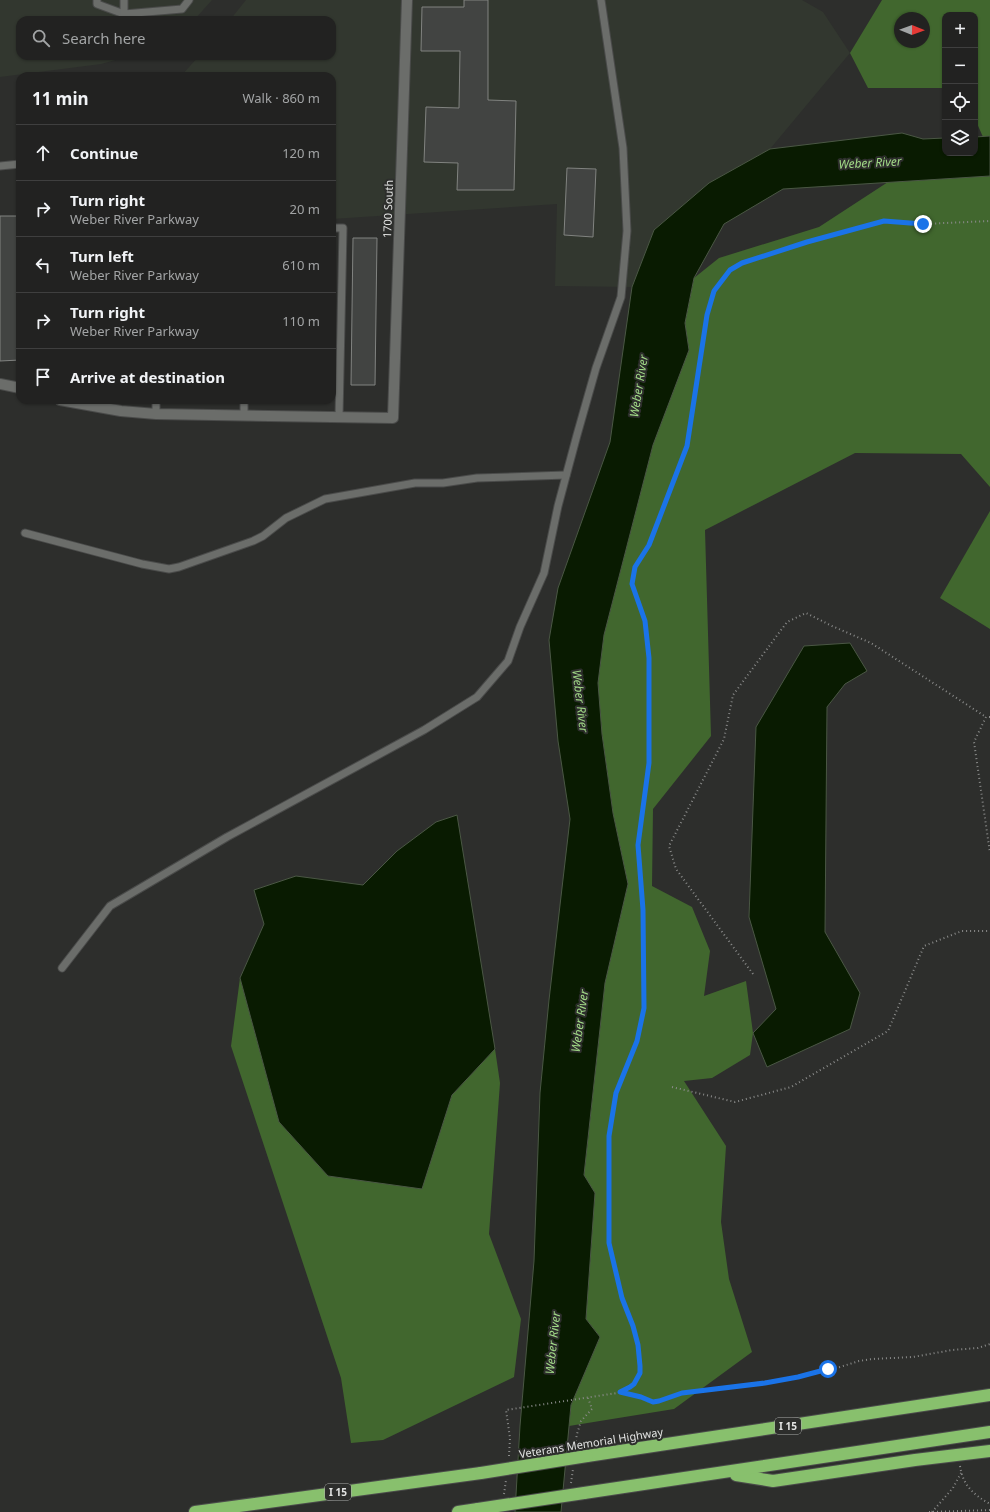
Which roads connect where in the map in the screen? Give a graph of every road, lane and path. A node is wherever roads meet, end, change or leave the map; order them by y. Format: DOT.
graph roads {
  1 [pos="97,0"];
  2 [pos="124,0"];
  3 [pos="189,0"];
  4 [pos="407,0"];
  5 [pos="601,0"];
  6 [pos="124,14"];
  7 [pos="16,164"];
  8 [pos="0,166"];
  9 [pos="990,221"];
  10 [pos="336,228"];
  11 [pos="0,384"];
  12 [pos="16,387"];
  13 [pos="84,404"];
  14 [pos="156,404"];
  15 [pos="244,404"];
  16 [pos="156,414"];
  17 [pos="244,415"];
  18 [pos="339,417"];
  19 [pos="566,475"];
  20 [pos="25,533"];
  21 [pos="986,717"];
  22 [pos="990,717"];
  23 [pos="990,853"];
  24 [pos="990,931"];
  25 [pos="62,968"];
  26 [pos="753,974"];
  27 [pos="672,1087"];
  28 [pos="990,1344"];
  29 [pos="620,1392"];
  30 [pos="990,1395"];
  31 [pos="512,1409"];
  32 [pos="990,1432"];
  33 [pos="990,1451"];
  34 [pos="958,1455"];
  35 [pos="723,1473"];
  36 [pos="961,1473"];
  37 [pos="990,1504"];
  38 [pos="990,1510"];
  39 [pos="195,1512"];
  40 [pos="458,1512"];
  41 [pos="929,1512"];
  42 [pos="932,1512"];
  1 -- 6 [label="lane"];
  2 -- 6 [label="lane"];
  3 -- 6 [label="lane"];
  4 -- 18 [label="street, 1700 South"];
  5 -- 19 [label="lane"];
  7 -- 8 [label="lane"];
  9 -- 29 [label="path"];
  10 -- 18 [label="lane"];
  11 -- 12 [label="street"];
  13 -- 16 [label="street"];
  14 -- 16 [label="lane"];
  15 -- 17 [label="lane"];
  16 -- 17 [label="street"];
  17 -- 18 [label="street"];
  19 -- 20 [label="lane"];
  19 -- 25 [label="lane"];
  21 -- 22 [label="path"];
  21 -- 23 [label="path"];
  21 -- 26 [label="path"];
  24 -- 27 [label="path"];
  28 -- 29 [label="path"];
  29 -- 31 [label="path"];
  30 -- 39 [label="highway, Veterans Memorial Highway / I 15, bridge"];
  32 -- 35 [label="highway"];
  33 -- 34 [label="highway"];
  34 -- 35 [label="highway"];
  34 -- 36 [label="path"];
  35 -- 40 [label="highway, bridge"];
  36 -- 37 [label="path"];
  36 -- 42 [label="path"];
  38 -- 42 [label="path"];
  41 -- 42 [label="path"];
}
